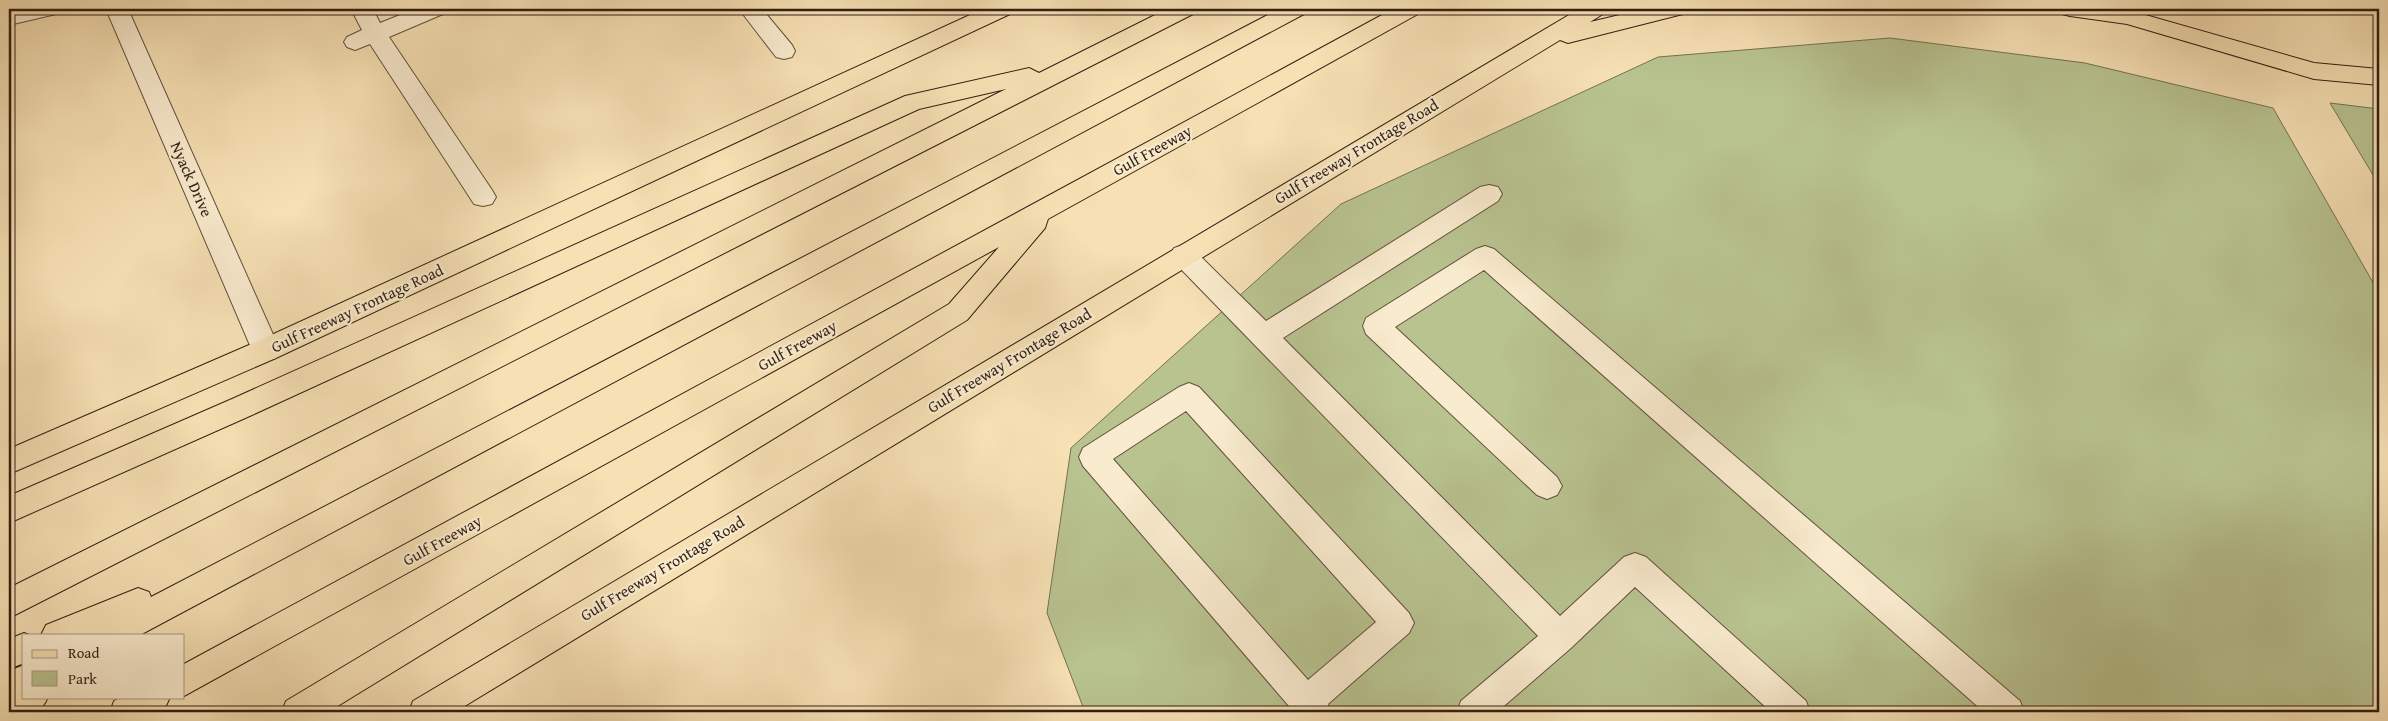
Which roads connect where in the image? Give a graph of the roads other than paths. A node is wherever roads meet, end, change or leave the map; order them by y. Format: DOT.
graph roads {
  1 [pos="48,9"];
  2 [pos="117,9"];
  3 [pos="362,9"];
  4 [pos="435,9"];
  5 [pos="750,9"];
  6 [pos="999,9"];
  7 [pos="1185,9"];
  8 [pos="1296,9"];
  9 [pos="1410,9"];
  10 [pos="1595,9"];
  11 [pos="1675,9"];
  12 [pos="2070,9"];
  13 [pos="9,18"];
  14 [pos="365,38"];
  15 [pos="1539,42"];
  16 [pos="784,51"];
  17 [pos="1070,67"];
  18 [pos="2379,77"];
  19 [pos="1489,194"];
  20 [pos="483,197"];
  21 [pos="1046,208"];
  22 [pos="1182,255"];
  23 [pos="1263,337"];
  24 [pos="266,350"];
  25 [pos="9,462"];
  26 [pos="1547,486"];
  27 [pos="9,510"];
  28 [pos="276,546"];
  29 [pos="9,604"];
  30 [pos="59,634"];
  31 [pos="111,634"];
  32 [pos="135,634"];
  33 [pos="1560,636"];
  34 [pos="22,649"];
  35 [pos="9,654"];
  36 [pos="185,680"];
  37 [pos="22,681"];
  38 [pos="9,688"];
  39 [pos="30,698"];
  40 [pos="152,698"];
  41 [pos="1310,707"];
  42 [pos="9,712"];
  43 [pos="126,712"];
  44 [pos="298,712"];
  45 [pos="425,712"];
  46 [pos="1473,712"];
  47 [pos="1794,712"];
  48 [pos="2008,712"];
  1 -- 13 [label="street"];
  2 -- 24 [label="street, Nyack Drive"];
  3 -- 14 [label="street"];
  4 -- 14 [label="street"];
  5 -- 16 [label="street"];
  6 -- 24 [label="main road, Gulf Freeway Frontage Road"];
  7 -- 17 [label="main road"];
  8 -- 28 [label="main road"];
  9 -- 21 [label="main road, Gulf Freeway"];
  10 -- 15 [label="main road, Gulf Freeway Frontage Road"];
  11 -- 15 [label="main road"];
  12 -- 18 [label="main road"];
  14 -- 20 [label="street"];
  15 -- 22 [label="main road, Gulf Freeway Frontage Road"];
  17 -- 27 [label="main road"];
  17 -- 29 [label="main road"];
  19 -- 23 [label="street"];
  21 -- 36 [label="main road, Gulf Freeway"];
  21 -- 44 [label="main road"];
  22 -- 23 [label="street"];
  22 -- 45 [label="main road, Gulf Freeway Frontage Road"];
  23 -- 33 [label="street"];
  24 -- 25 [label="main road, Gulf Freeway Frontage Road"];
  26 -- 48 [label="street"];
  28 -- 30 [label="main road"];
  28 -- 31 [label="main road"];
  28 -- 32 [label="main road"];
  33 -- 46 [label="street"];
  33 -- 47 [label="street"];
  34 -- 35 [label="main road"];
  37 -- 38 [label="main road"];
  39 -- 42 [label="main road"];
  40 -- 43 [label="main road"];
  41 -- 41 [label="street"];
}
